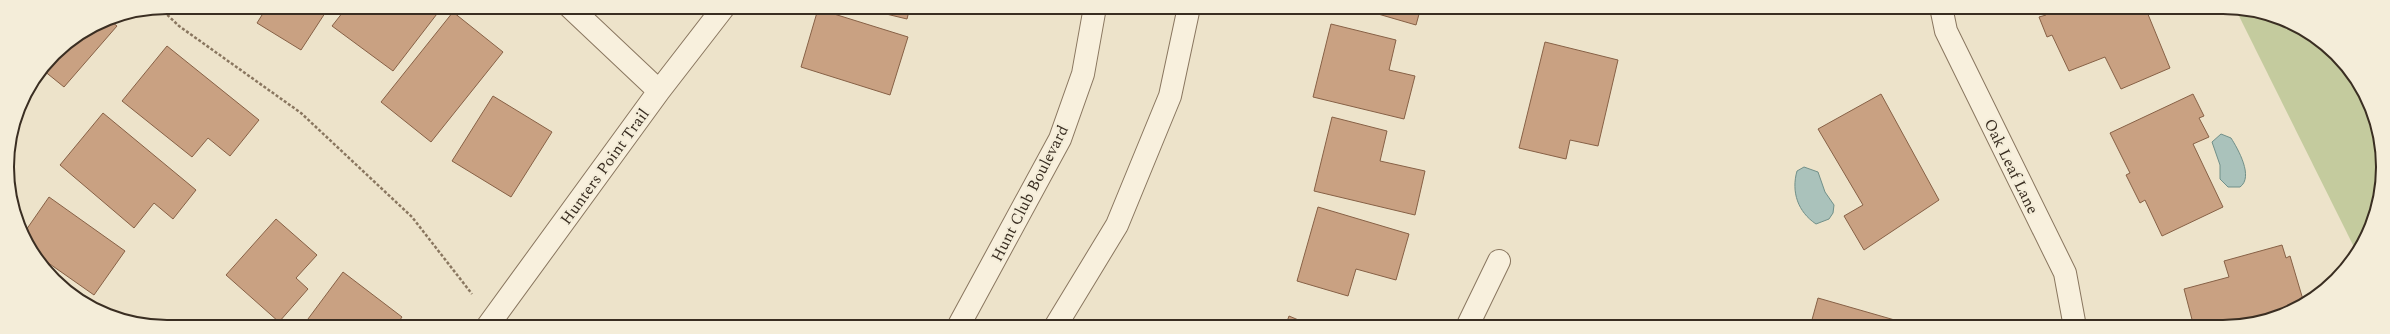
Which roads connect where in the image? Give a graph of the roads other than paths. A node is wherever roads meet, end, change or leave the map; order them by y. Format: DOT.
graph roads {
  1 [pos="577,14"];
  2 [pos="719,14"];
  3 [pos="1094,14"];
  4 [pos="1188,14"];
  5 [pos="1942,14"];
  6 [pos="659,91"];
  7 [pos="1499,261"];
  8 [pos="496,320"];
  9 [pos="962,320"];
  10 [pos="1060,320"];
  11 [pos="1470,320"];
  12 [pos="2074,320"];
  1 -- 6 [label="street"];
  2 -- 6 [label="street, Hunters Point Trail"];
  3 -- 9 [label="street, Hunt Club Boulevard"];
  4 -- 10 [label="street"];
  5 -- 12 [label="street, Oak Leaf Lane"];
  6 -- 8 [label="street, Hunters Point Trail"];
  7 -- 11 [label="street"];
}
